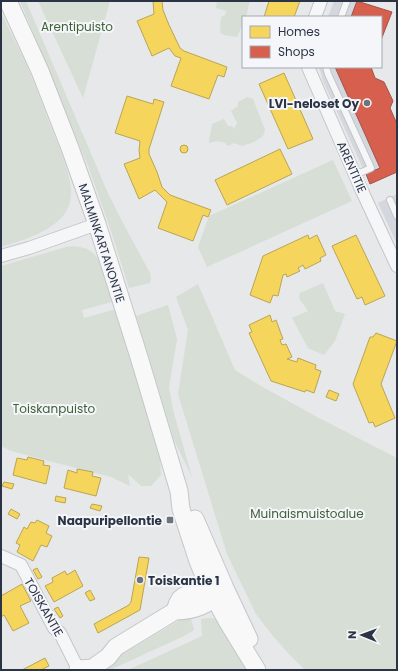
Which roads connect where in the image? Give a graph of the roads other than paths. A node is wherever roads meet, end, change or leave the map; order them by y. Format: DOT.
graph roads {
  1 [pos="8,1"];
  2 [pos="321,1"];
  3 [pos="347,1"];
  4 [pos="315,16"];
  5 [pos="341,16"];
  6 [pos="309,68"];
  7 [pos="326,68"];
  8 [pos="321,77"];
  9 [pos="355,175"];
  10 [pos="390,200"];
  11 [pos="397,216"];
  12 [pos="97,224"];
  13 [pos="1,256"];
  14 [pos="397,266"];
  15 [pos="1,556"];
  16 [pos="216,592"];
  17 [pos="76,669"];
  18 [pos="257,670"];
  19 [pos="266,670"];
  1 -- 12 [label="main road, MALMINKARTANONTIE"];
  2 -- 4 [label="street"];
  3 -- 5 [label="lane"];
  6 -- 8 [label="street, ARENTITIE"];
  7 -- 8 [label="lane"];
  8 -- 9 [label="street, ARENTITIE"];
  8 -- 9 [label="lane"];
  9 -- 14 [label="street, ARENTITIE"];
  10 -- 11 [label="lane"];
  12 -- 13 [label="street"];
  12 -- 16 [label="main road, MALMINKARTANONTIE"];
  15 -- 17 [label="street, TOISKANTIE"];
  16 -- 17 [label="main road"];
  16 -- 18 [label="main road, MALMINKARTANONTIE"];
  16 -- 19 [label="main road, MALMINKARTANONTIE"];
}
